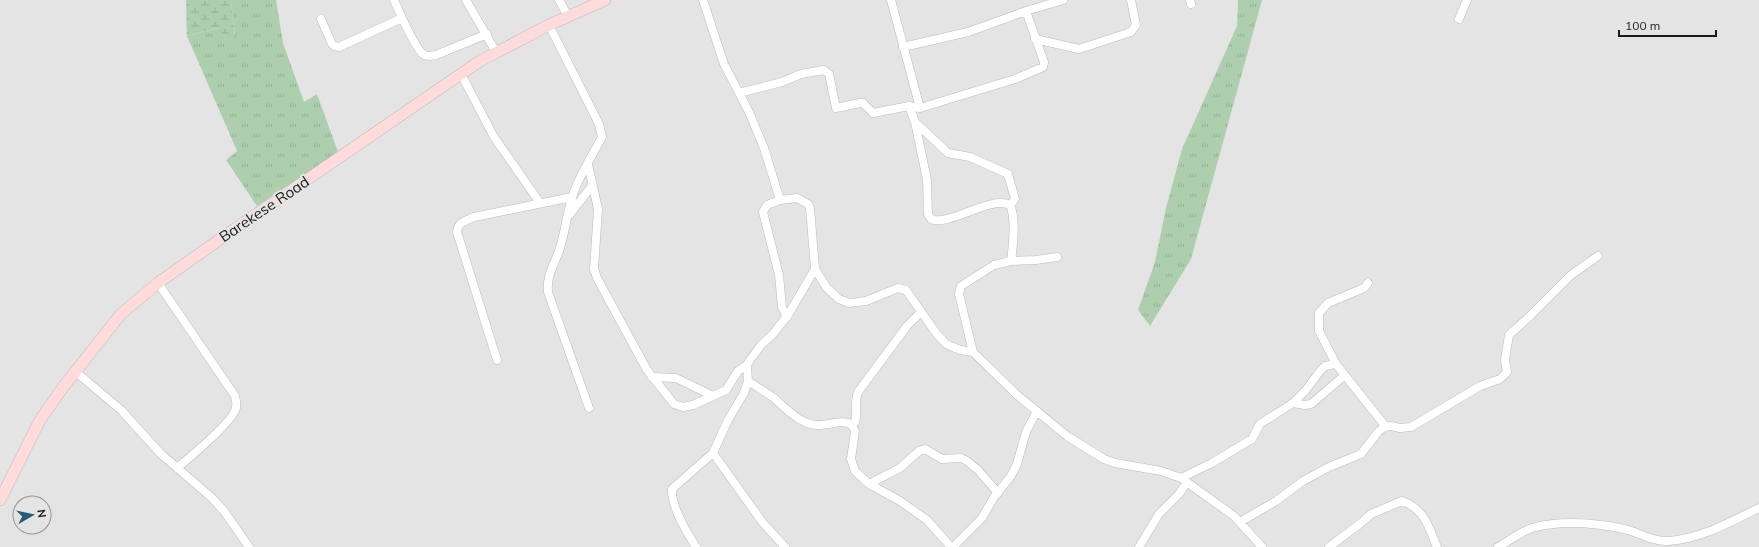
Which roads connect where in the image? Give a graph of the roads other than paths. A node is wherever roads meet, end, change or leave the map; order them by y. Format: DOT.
graph roads {
  1 [pos="394,0"];
  2 [pos="466,0"];
  3 [pos="559,0"];
  4 [pos="605,0"];
  5 [pos="703,0"];
  6 [pos="891,0"];
  7 [pos="1063,0"];
  8 [pos="1131,0"];
  9 [pos="1467,0"];
  10 [pos="1026,11"];
  11 [pos="568,16"];
  12 [pos="402,18"];
  13 [pos="321,19"];
  14 [pos="1459,19"];
  15 [pos="549,25"];
  16 [pos="487,34"];
  17 [pos="1035,39"];
  18 [pos="902,47"];
  19 [pos="496,52"];
  20 [pos="462,74"];
  21 [pos="739,93"];
  22 [pos="909,106"];
  23 [pos="920,108"];
  24 [pos="915,122"];
  25 [pos="588,164"];
  26 [pos="592,186"];
  27 [pos="572,197"];
  28 [pos="780,200"];
  29 [pos="540,203"];
  30 [pos="1010,205"];
  31 [pos="569,215"];
  32 [pos="1598,256"];
  33 [pos="1057,257"];
  34 [pos="1011,261"];
  35 [pos="815,269"];
  36 [pos="158,283"];
  37 [pos="1368,283"];
  38 [pos="921,312"];
  39 [pos="786,317"];
  40 [pos="972,352"];
  41 [pos="497,360"];
  42 [pos="1336,364"];
  43 [pos="747,366"];
  44 [pos="76,372"];
  45 [pos="1345,375"];
  46 [pos="652,377"];
  47 [pos="748,381"];
  48 [pos="713,396"];
  49 [pos="1293,403"];
  50 [pos="590,408"];
  51 [pos="1037,411"];
  52 [pos="852,424"];
  53 [pos="1386,427"];
  54 [pos="713,453"];
  55 [pos="177,468"];
  56 [pos="1184,480"];
  57 [pos="868,484"];
  58 [pos="998,493"];
  59 [pos="0,500"];
  60 [pos="1759,508"];
  61 [pos="1240,522"];
  62 [pos="249,547"];
  63 [pos="696,547"];
  64 [pos="785,547"];
  65 [pos="952,547"];
  66 [pos="1139,547"];
  67 [pos="1262,547"];
  68 [pos="1328,547"];
  69 [pos="1437,547"];
  70 [pos="1498,547"];
  1 -- 12 [label="street"];
  2 -- 16 [label="street"];
  3 -- 11 [label="street"];
  4 -- 11 [label="main road, Barekese Road"];
  5 -- 21 [label="street"];
  6 -- 18 [label="street"];
  7 -- 10 [label="street"];
  8 -- 17 [label="street"];
  9 -- 14 [label="street"];
  10 -- 17 [label="street"];
  10 -- 18 [label="street"];
  11 -- 15 [label="main road, Barekese Road"];
  12 -- 13 [label="street"];
  12 -- 16 [label="street"];
  15 -- 19 [label="main road, Barekese Road"];
  15 -- 25 [label="street"];
  16 -- 19 [label="street"];
  17 -- 23 [label="street"];
  18 -- 23 [label="street"];
  19 -- 20 [label="main road, Barekese Road"];
  20 -- 29 [label="street"];
  20 -- 36 [label="main road, Barekese Road"];
  21 -- 22 [label="street"];
  21 -- 28 [label="street"];
  22 -- 23 [label="street"];
  22 -- 24 [label="street"];
  24 -- 30 [label="street"];
  24 -- 30 [label="street"];
  25 -- 26 [label="street"];
  25 -- 27 [label="street"];
  26 -- 31 [label="street"];
  26 -- 46 [label="street"];
  27 -- 29 [label="street"];
  27 -- 31 [label="street"];
  28 -- 35 [label="street"];
  28 -- 39 [label="street"];
  29 -- 41 [label="street"];
  30 -- 34 [label="street"];
  31 -- 50 [label="street"];
  32 -- 53 [label="street"];
  33 -- 34 [label="street"];
  34 -- 40 [label="street"];
  35 -- 38 [label="street"];
  35 -- 39 [label="street"];
  36 -- 44 [label="main road, Barekese Road"];
  36 -- 55 [label="street"];
  37 -- 42 [label="street"];
  38 -- 40 [label="street"];
  38 -- 52 [label="street"];
  39 -- 43 [label="street"];
  40 -- 51 [label="street"];
  42 -- 45 [label="street"];
  42 -- 49 [label="street"];
  43 -- 47 [label="street"];
  43 -- 48 [label="street"];
  44 -- 55 [label="street"];
  44 -- 59 [label="main road, Barekese Road"];
  45 -- 49 [label="street"];
  45 -- 53 [label="street"];
  46 -- 48 [label="street"];
  46 -- 48 [label="street"];
  47 -- 52 [label="street"];
  47 -- 54 [label="street"];
  49 -- 56 [label="street"];
  51 -- 56 [label="street"];
  51 -- 58 [label="street"];
  52 -- 57 [label="street"];
  53 -- 61 [label="street"];
  54 -- 63 [label="street"];
  54 -- 64 [label="street"];
  55 -- 62 [label="street"];
  56 -- 61 [label="street"];
  56 -- 66 [label="street"];
  57 -- 58 [label="street"];
  57 -- 65 [label="street"];
  58 -- 65 [label="street"];
  60 -- 70 [label="street"];
  61 -- 67 [label="street"];
  68 -- 69 [label="street"];
}
